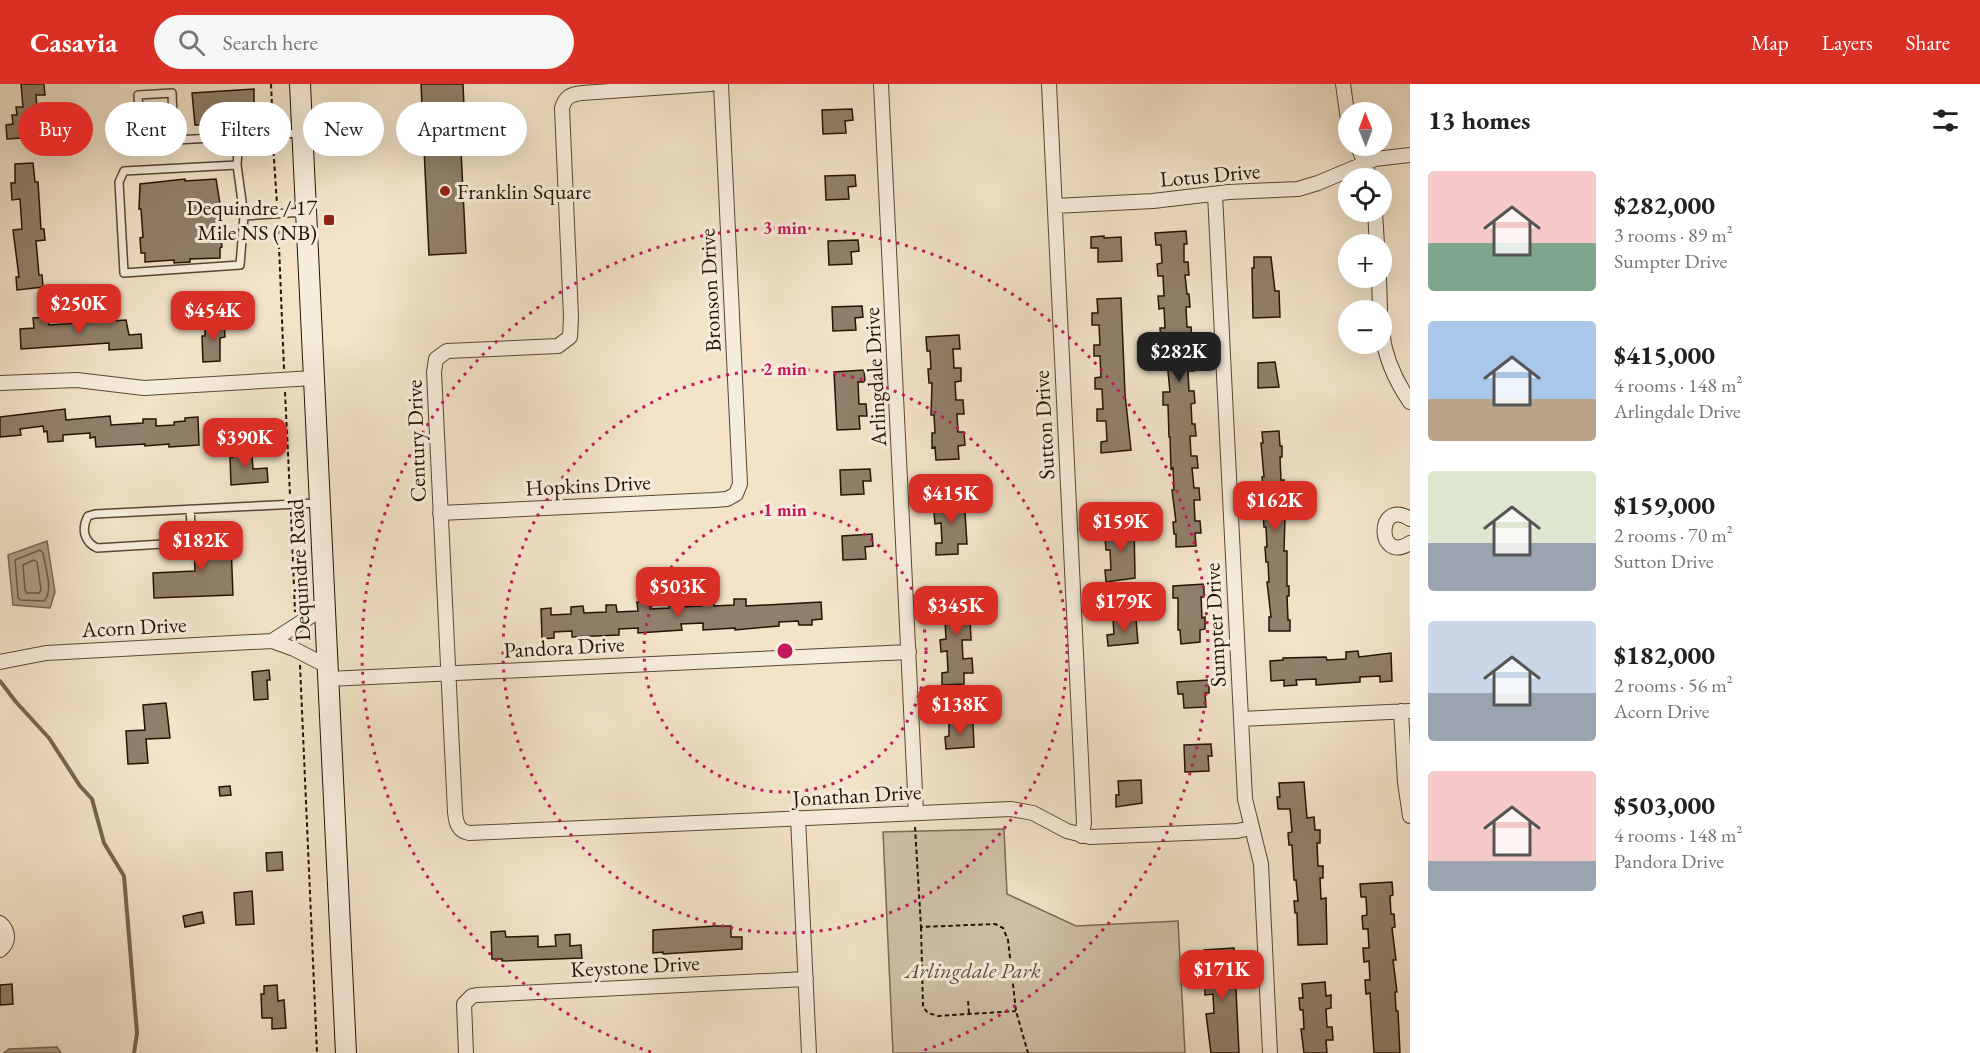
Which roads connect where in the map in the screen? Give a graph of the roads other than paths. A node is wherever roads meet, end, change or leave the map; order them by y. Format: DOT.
graph roads {
  1 [pos="300,84"];
  2 [pos="711,84"];
  3 [pos="721,84"];
  4 [pos="881,84"];
  5 [pos="1049,84"];
  6 [pos="1343,84"];
  7 [pos="1346,102"];
  8 [pos="303,133"];
  9 [pos="291,134"];
  10 [pos="174,141"];
  11 [pos="1410,155"];
  12 [pos="237,156"];
  13 [pos="304,156"];
  14 [pos="1362,156"];
  15 [pos="1365,163"];
  16 [pos="237,165"];
  17 [pos="1367,168"];
  18 [pos="1215,194"];
  19 [pos="1055,206"];
  20 [pos="306,212"];
  21 [pos="244,216"];
  22 [pos="1386,354"];
  23 [pos="314,378"];
  24 [pos="0,383"];
  25 [pos="1410,402"];
  26 [pos="736,494"];
  27 [pos="320,503"];
  28 [pos="190,509"];
  29 [pos="440,513"];
  30 [pos="1410,519"];
  31 [pos="1410,543"];
  32 [pos="325,607"];
  33 [pos="272,641"];
  34 [pos="909,652"];
  35 [pos="0,662"];
  36 [pos="327,673"];
  37 [pos="448,674"];
  38 [pos="1406,711"];
  39 [pos="1240,719"];
  40 [pos="1410,816"];
  41 [pos="798,818"];
  42 [pos="916,820"];
  43 [pos="1251,828"];
  44 [pos="460,829"];
  45 [pos="1082,836"];
  46 [pos="0,923"];
  47 [pos="0,950"];
  48 [pos="806,979"];
  49 [pos="346,1053"];
  50 [pos="466,1053"];
  51 [pos="809,1053"];
  52 [pos="1270,1053"];
  1 -- 8 [label="main road, Dequindre Road"];
  2 -- 29 [label="street, Century Drive"];
  3 -- 26 [label="street, Bronson Drive"];
  4 -- 34 [label="street, Arlingdale Drive"];
  5 -- 19 [label="street, Sutton Drive"];
  6 -- 7 [label="street"];
  8 -- 9 [label="lane"];
  10 -- 10 [label="lane"];
  11 -- 15 [label="street, Lotus Drive"];
  12 -- 16 [label="lane"];
  13 -- 20 [label="main road, Dequindre Road"];
  14 -- 15 [label="street"];
  15 -- 17 [label="street"];
  15 -- 18 [label="street, Lotus Drive"];
  16 -- 21 [label="lane"];
  16 -- 21 [label="lane"];
  18 -- 19 [label="street, Lotus Drive"];
  18 -- 39 [label="street, Sumpter Drive"];
  19 -- 45 [label="street, Sutton Drive"];
  20 -- 21 [label="lane"];
  20 -- 23 [label="main road, Dequindre Road"];
  22 -- 25 [label="street"];
  23 -- 24 [label="street"];
  23 -- 27 [label="main road, Dequindre Road"];
  26 -- 29 [label="street, Hopkins Drive"];
  27 -- 28 [label="lane"];
  27 -- 32 [label="main road, Dequindre Road"];
  28 -- 28 [label="lane"];
  29 -- 37 [label="street, Century Drive"];
  30 -- 31 [label="street"];
  32 -- 33 [label="street, Acorn Drive"];
  32 -- 36 [label="main road, Dequindre Road"];
  33 -- 35 [label="street, Acorn Drive"];
  33 -- 36 [label="street, Acorn Drive"];
  34 -- 37 [label="street, Pandora Drive"];
  34 -- 42 [label="street, Arlingdale Drive"];
  36 -- 37 [label="street, Pandora Drive"];
  36 -- 49 [label="main road, Dequindre Road"];
  37 -- 44 [label="street, Century Drive"];
  38 -- 39 [label="street"];
  38 -- 40 [label="street"];
  39 -- 43 [label="street, Sumpter Drive"];
  41 -- 42 [label="street, Jonathan Drive"];
  41 -- 44 [label="street, Jonathan Drive"];
  41 -- 48 [label="street"];
  42 -- 45 [label="street, Jonathan Drive"];
  43 -- 45 [label="street, Jonathan Drive"];
  43 -- 52 [label="street, Sumpter Drive"];
  46 -- 47 [label="street"];
  48 -- 50 [label="street, Keystone Drive"];
  48 -- 51 [label="street"];
}
